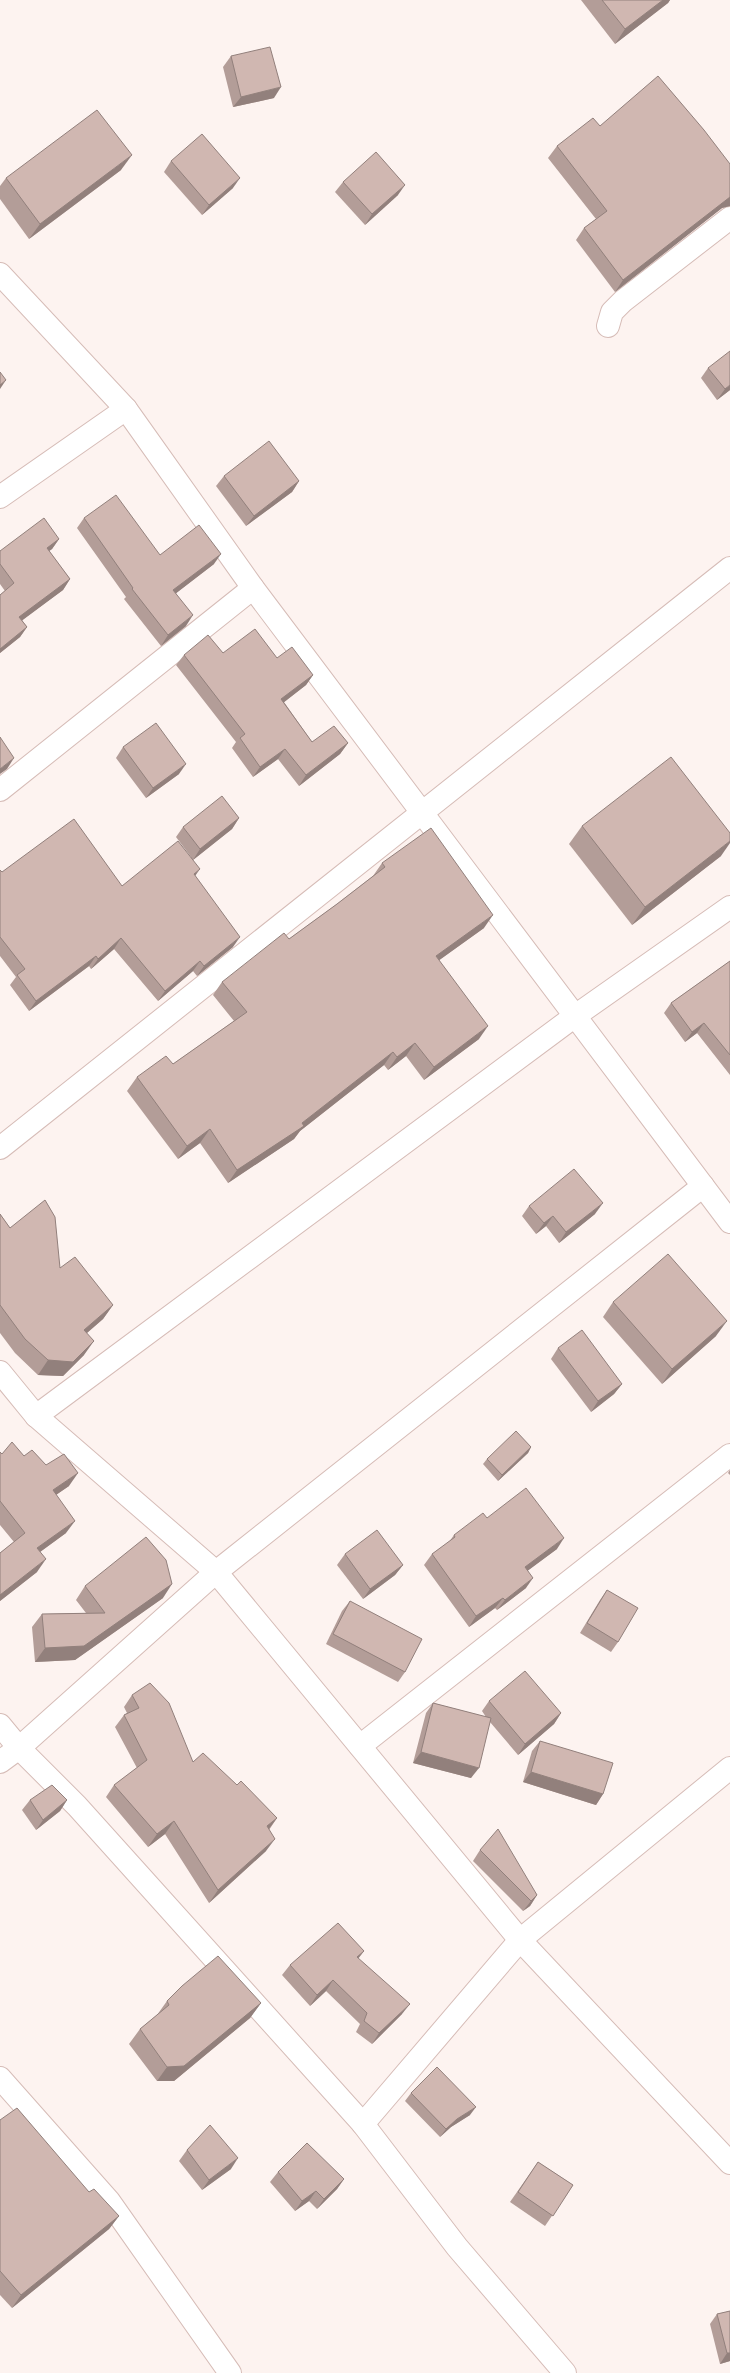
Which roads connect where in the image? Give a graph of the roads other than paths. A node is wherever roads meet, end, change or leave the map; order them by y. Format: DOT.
graph roads {
  1 [pos="730,218"];
  2 [pos="0,274"];
  3 [pos="608,326"];
  4 [pos="126,410"];
  5 [pos="0,497"];
  6 [pos="730,568"];
  7 [pos="253,588"];
  8 [pos="0,790"];
  9 [pos="423,814"];
  10 [pos="730,907"];
  11 [pos="575,1016"];
  12 [pos="0,1148"];
  13 [pos="703,1186"];
  14 [pos="730,1222"];
  15 [pos="0,1372"];
  16 [pos="36,1416"];
  17 [pos="730,1455"];
  18 [pos="216,1572"];
  19 [pos="0,1725"];
  20 [pos="360,1746"];
  21 [pos="19,1748"];
  22 [pos="0,1762"];
  23 [pos="730,1768"];
  24 [pos="520,1940"];
  25 [pos="0,2078"];
  26 [pos="363,2124"];
  27 [pos="730,2163"];
  28 [pos="230,2373"];
  29 [pos="565,2373"];
  1 -- 3 [label="street"];
  2 -- 4 [label="street"];
  4 -- 5 [label="street"];
  4 -- 7 [label="street"];
  6 -- 9 [label="street"];
  7 -- 8 [label="street"];
  7 -- 9 [label="street"];
  9 -- 11 [label="street"];
  9 -- 12 [label="street"];
  10 -- 11 [label="street"];
  11 -- 13 [label="street"];
  11 -- 16 [label="street"];
  13 -- 14 [label="street"];
  13 -- 18 [label="street"];
  15 -- 16 [label="street"];
  16 -- 18 [label="street"];
  17 -- 20 [label="street"];
  18 -- 20 [label="street"];
  18 -- 21 [label="street"];
  19 -- 21 [label="street"];
  20 -- 24 [label="street"];
  21 -- 22 [label="street"];
  21 -- 26 [label="street"];
  23 -- 24 [label="street"];
  24 -- 26 [label="street"];
  24 -- 27 [label="street"];
  25 -- 28 [label="street"];
  26 -- 29 [label="street"];
}
